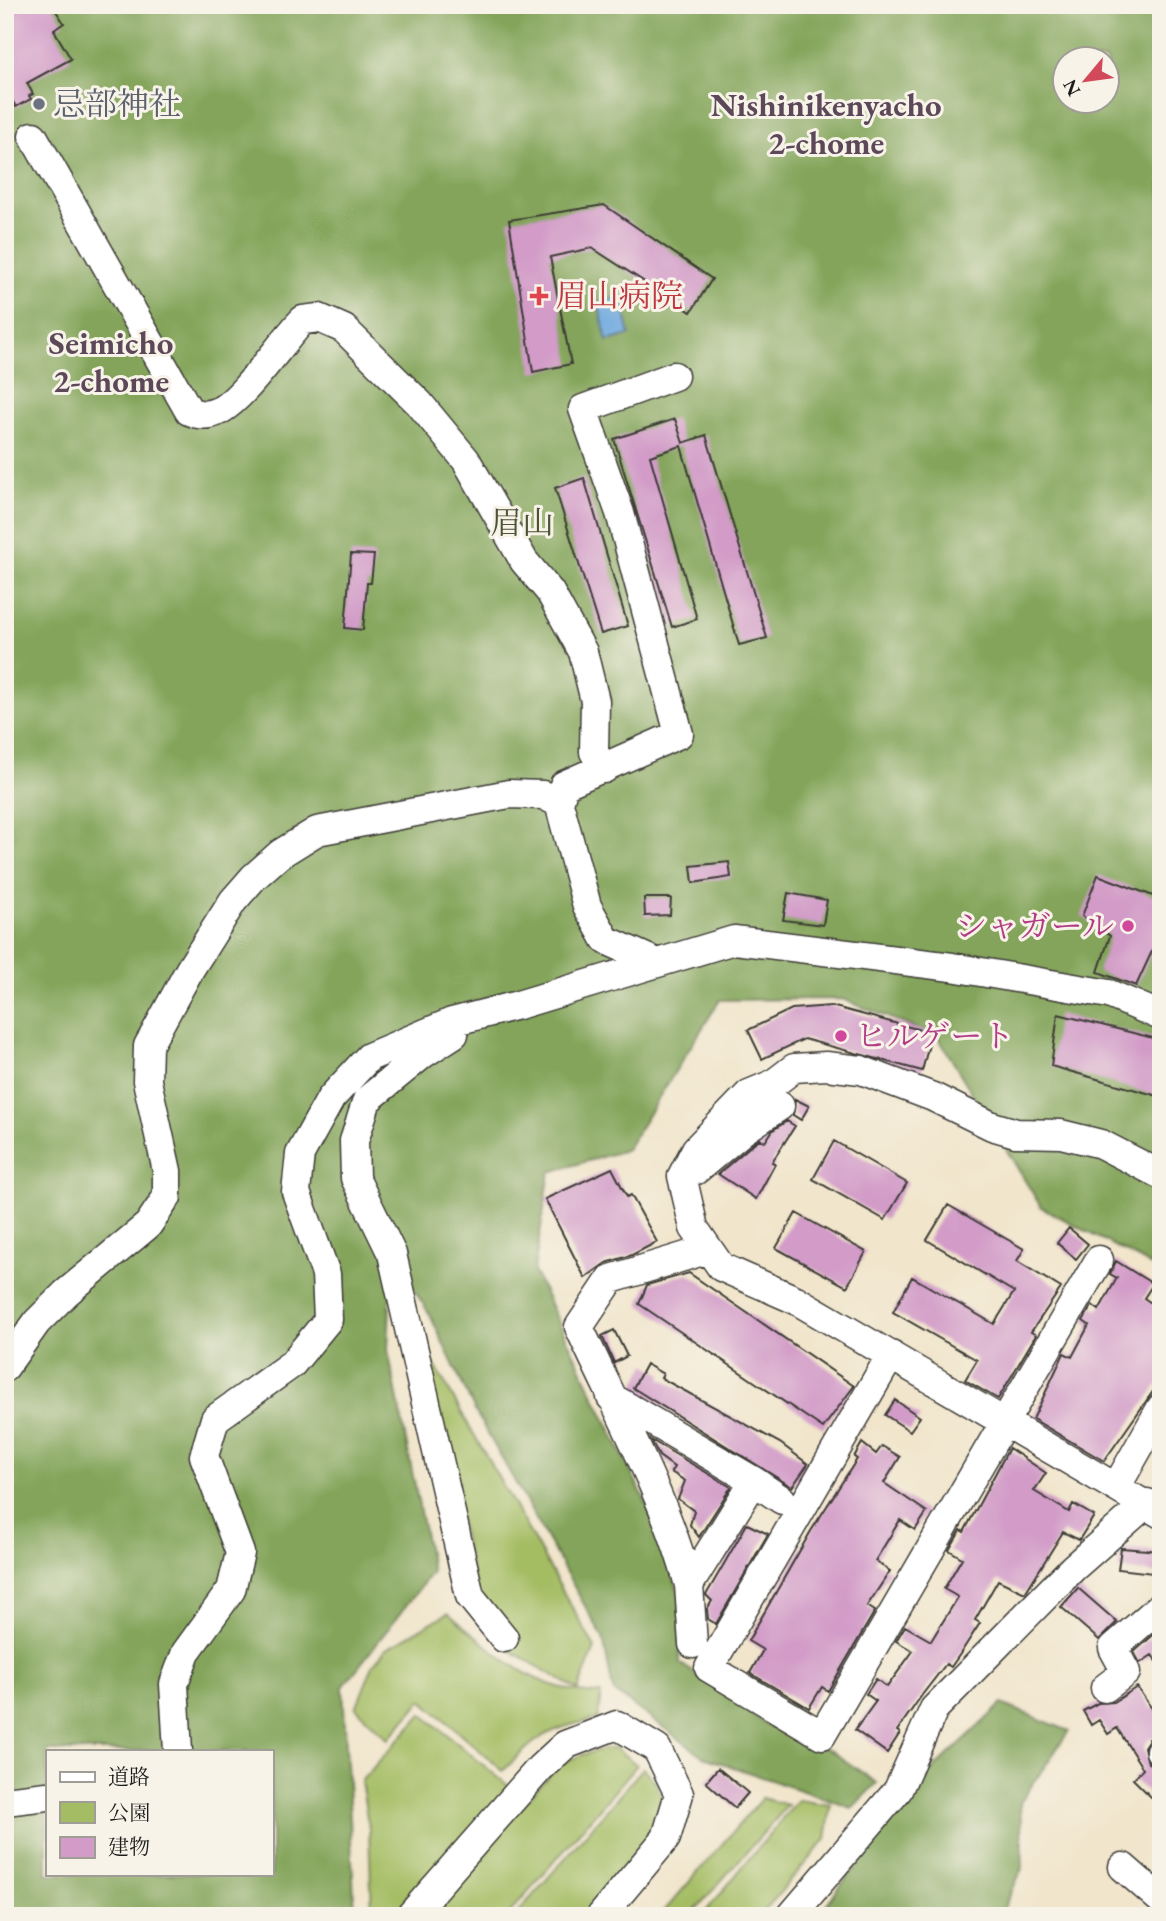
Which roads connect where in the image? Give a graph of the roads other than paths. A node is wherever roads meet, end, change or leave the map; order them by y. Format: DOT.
graph roads {
  1 [pos="33,136"];
  2 [pos="674,376"];
  3 [pos="604,769"];
  4 [pos="559,803"];
  5 [pos="655,962"];
  6 [pos="485,1014"];
  7 [pos="1161,1016"];
  8 [pos="780,1106"];
  9 [pos="1161,1175"];
  10 [pos="684,1182"];
  11 [pos="706,1250"];
  12 [pos="1098,1261"];
  13 [pos="891,1356"];
  14 [pos="5,1367"];
  15 [pos="611,1396"];
  16 [pos="1161,1408"];
  17 [pos="1004,1420"];
  18 [pos="754,1481"];
  19 [pos="1117,1486"];
  20 [pos="782,1500"];
  21 [pos="1154,1508"];
  22 [pos="689,1586"];
  23 [pos="1161,1606"];
  24 [pos="504,1638"];
  25 [pos="693,1644"];
  26 [pos="1105,1688"];
  27 [pos="178,1750"];
  28 [pos="46,1796"];
  29 [pos="5,1801"];
  30 [pos="1123,1867"];
  31 [pos="1161,1900"];
  32 [pos="410,1916"];
  33 [pos="601,1916"];
  34 [pos="791,1916"];
  1 -- 3 [label="street"];
  2 -- 3 [label="street"];
  3 -- 4 [label="street"];
  4 -- 5 [label="street"];
  4 -- 14 [label="street"];
  5 -- 6 [label="street"];
  5 -- 7 [label="street"];
  6 -- 24 [label="street"];
  6 -- 27 [label="street"];
  8 -- 10 [label="street"];
  9 -- 10 [label="street"];
  10 -- 11 [label="street"];
  11 -- 13 [label="street"];
  11 -- 15 [label="street"];
  12 -- 17 [label="street"];
  13 -- 17 [label="street"];
  13 -- 17 [label="street"];
  15 -- 18 [label="street"];
  15 -- 22 [label="street"];
  16 -- 19 [label="street"];
  17 -- 19 [label="street"];
  18 -- 20 [label="street"];
  18 -- 22 [label="street"];
  19 -- 21 [label="street"];
  21 -- 34 [label="street"];
  22 -- 25 [label="street"];
  23 -- 26 [label="street"];
  28 -- 29 [label="street"];
  30 -- 31 [label="street"];
  32 -- 33 [label="street"];
}
